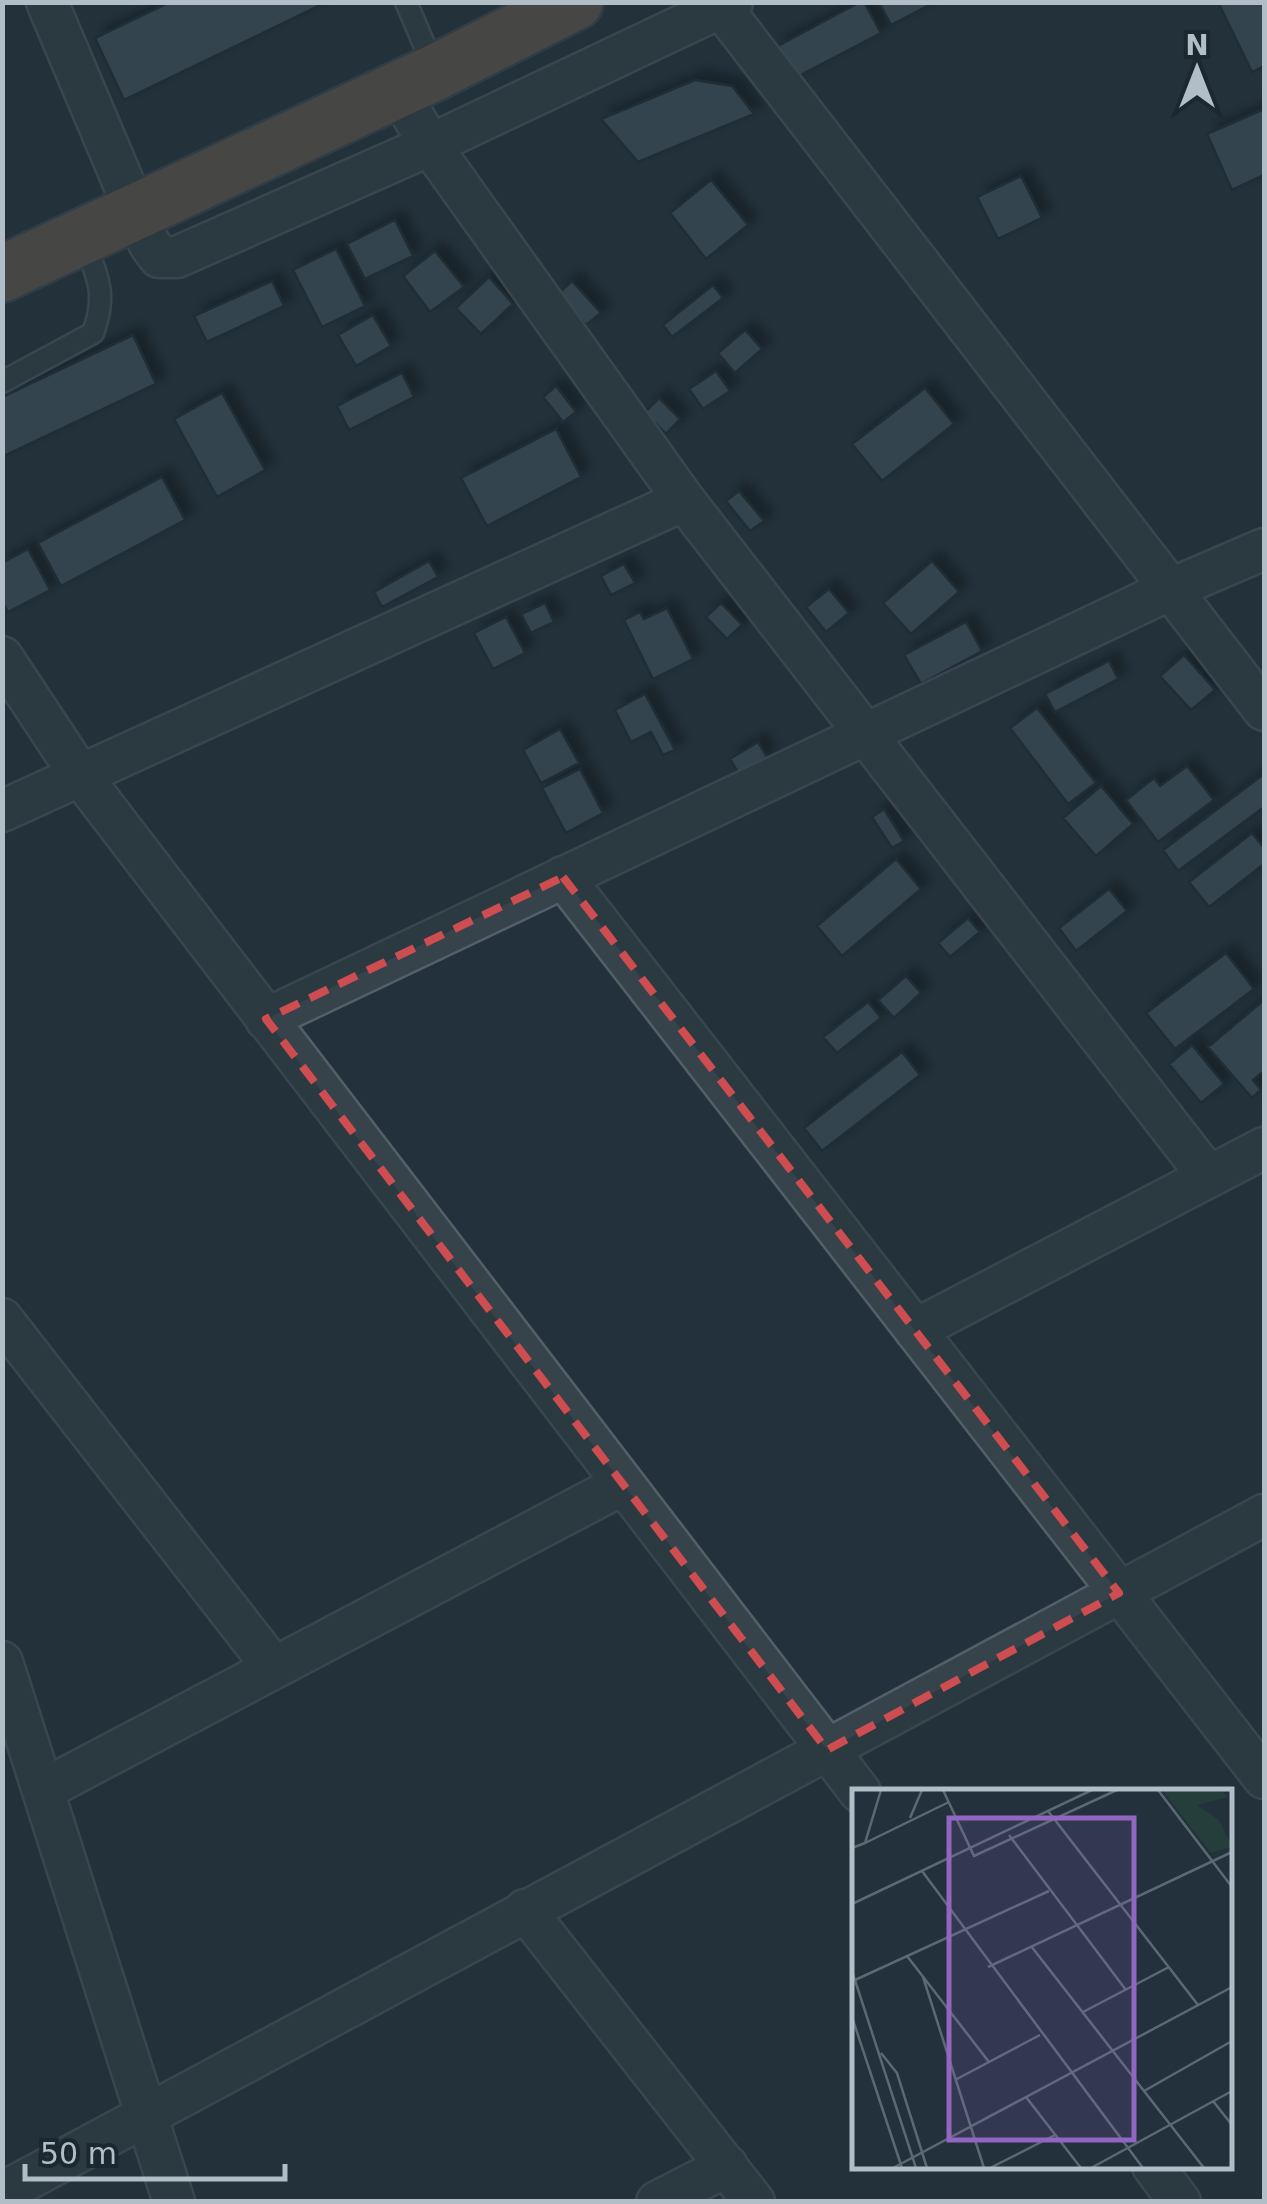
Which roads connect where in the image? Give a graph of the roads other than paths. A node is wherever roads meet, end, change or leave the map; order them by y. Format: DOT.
graph roads {
  1 [pos="47,2"];
  2 [pos="406,2"];
  3 [pos="575,2"];
  4 [pos="724,4"];
  5 [pos="417,80"];
  6 [pos="430,145"];
  7 [pos="136,212"];
  8 [pos="81,237"];
  9 [pos="2,274"];
  10 [pos="2,382"];
  11 [pos="684,500"];
  12 [pos="1264,548"];
  13 [pos="1171,589"];
  14 [pos="2,656"];
  15 [pos="1264,710"];
  16 [pos="865,734"];
  17 [pos="80,776"];
  18 [pos="2,811"];
  19 [pos="563,877"];
  20 [pos="266,1019"];
  21 [pos="1264,1148"];
  22 [pos="1209,1177"];
  23 [pos="2,1319"];
  24 [pos="915,1330"];
  25 [pos="623,1484"];
  26 [pos="1264,1515"];
  27 [pos="1119,1592"];
  28 [pos="2,1662"];
  29 [pos="274,1668"];
  30 [pos="828,1750"];
  31 [pos="1264,1778"];
  32 [pos="858,1789"];
  33 [pos="43,1790"];
  34 [pos="525,1910"];
  35 [pos="145,2116"];
  36 [pos="727,2166"];
  37 [pos="1155,2169"];
  38 [pos="2,2192"];
  39 [pos="174,2202"];
  40 [pos="657,2202"];
  41 [pos="754,2202"];
  42 [pos="1180,2202"];
  1 -- 7 [label="street"];
  2 -- 5 [label="lane"];
  3 -- 5 [label="highway"];
  4 -- 6 [label="street"];
  4 -- 13 [label="street"];
  5 -- 6 [label="street"];
  5 -- 7 [label="highway"];
  6 -- 7 [label="street"];
  6 -- 11 [label="street"];
  7 -- 8 [label="highway"];
  8 -- 9 [label="highway"];
  8 -- 10 [label="lane"];
  11 -- 16 [label="street"];
  11 -- 17 [label="street"];
  12 -- 13 [label="street"];
  13 -- 15 [label="street"];
  13 -- 16 [label="street"];
  14 -- 17 [label="street"];
  16 -- 19 [label="street"];
  16 -- 22 [label="street"];
  17 -- 18 [label="street"];
  17 -- 20 [label="street"];
  19 -- 20 [label="street"];
  19 -- 24 [label="street"];
  20 -- 25 [label="street"];
  21 -- 22 [label="street"];
  22 -- 24 [label="street"];
  23 -- 29 [label="street"];
  24 -- 27 [label="street"];
  25 -- 29 [label="street"];
  25 -- 30 [label="street"];
  26 -- 27 [label="street"];
  27 -- 30 [label="street"];
  27 -- 31 [label="street"];
  28 -- 33 [label="street"];
  29 -- 33 [label="street"];
  30 -- 32 [label="street"];
  30 -- 34 [label="street"];
  33 -- 35 [label="street"];
  34 -- 35 [label="street"];
  34 -- 36 [label="street"];
  35 -- 38 [label="street"];
  35 -- 39 [label="street"];
  36 -- 40 [label="street"];
  36 -- 41 [label="street"];
  37 -- 42 [label="street"];
}
